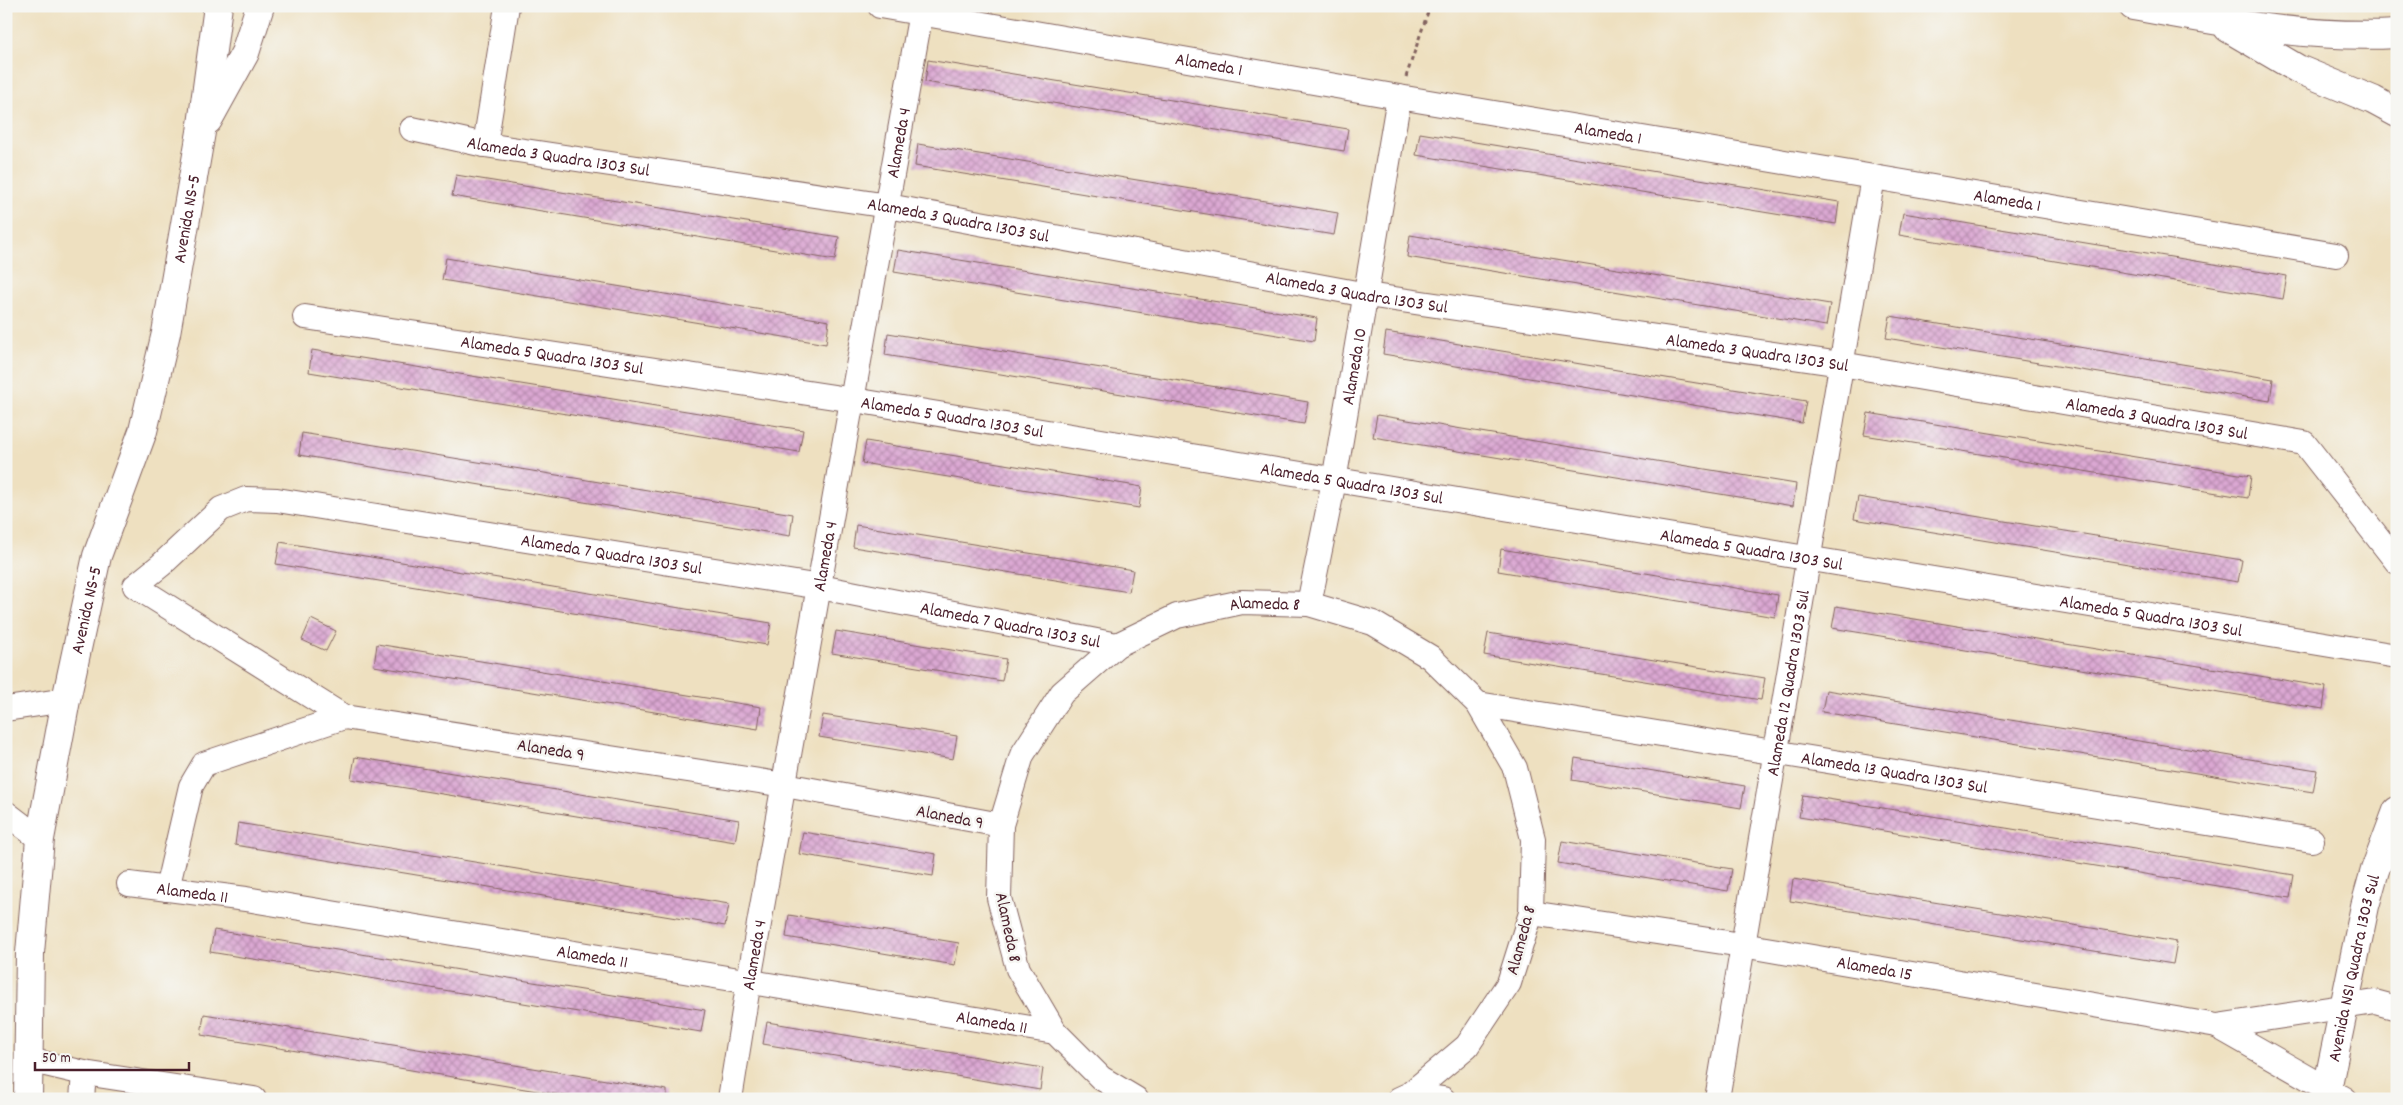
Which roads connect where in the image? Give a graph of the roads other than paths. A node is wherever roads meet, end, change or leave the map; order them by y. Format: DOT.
graph roads {
  1 [pos="218,6"];
  2 [pos="260,6"];
  3 [pos="507,6"];
  4 [pos="880,6"];
  5 [pos="2133,6"];
  6 [pos="921,12"];
  7 [pos="2216,21"];
  8 [pos="2397,34"];
  9 [pos="1399,97"];
  10 [pos="2397,113"];
  11 [pos="412,129"];
  12 [pos="201,132"];
  13 [pos="485,145"];
  14 [pos="1873,177"];
  15 [pos="888,206"];
  16 [pos="2336,255"];
  17 [pos="1367,295"];
  18 [pos="305,317"];
  19 [pos="1841,364"];
  20 [pos="854,400"];
  21 [pos="1334,481"];
  22 [pos="1807,558"];
  23 [pos="2397,562"];
  24 [pos="135,586"];
  25 [pos="820,587"];
  26 [pos="1309,604"];
  27 [pos="1117,645"];
  28 [pos="2397,656"];
  29 [pos="66,700"];
  30 [pos="1478,704"];
  31 [pos="6,709"];
  32 [pos="344,717"];
  33 [pos="1774,752"];
  34 [pos="785,785"];
  35 [pos="2397,811"];
  36 [pos="6,813"];
  37 [pos="1001,825"];
  38 [pos="40,839"];
  39 [pos="2312,840"];
  40 [pos="129,884"];
  41 [pos="167,889"];
  42 [pos="1531,913"];
  43 [pos="1742,945"];
  44 [pos="750,980"];
  45 [pos="2342,1008"];
  46 [pos="2397,1008"];
  47 [pos="2217,1026"];
  48 [pos="1055,1032"];
  49 [pos="29,1060"];
  50 [pos="84,1073"];
  51 [pos="2332,1095"];
  52 [pos="1405,1096"];
  53 [pos="28,1099"];
  54 [pos="82,1099"];
  55 [pos="254,1099"];
  56 [pos="730,1099"];
  57 [pos="1136,1099"];
  58 [pos="1443,1099"];
  59 [pos="1717,1099"];
  1 -- 12 [label="street, Avenida NS-5"];
  2 -- 12 [label="street, Avenida NS-5"];
  3 -- 13 [label="street"];
  4 -- 6 [label="street, Alameda 1"];
  5 -- 7 [label="street"];
  6 -- 9 [label="street, Alameda 1"];
  6 -- 15 [label="street, Alameda 4"];
  7 -- 8 [label="street"];
  7 -- 10 [label="street"];
  9 -- 14 [label="street, Alameda 1"];
  9 -- 17 [label="street, Alameda 10"];
  11 -- 13 [label="street, Alameda 3 Quadra 1303 Sul"];
  12 -- 29 [label="street, Avenida NS-5"];
  13 -- 15 [label="street, Alameda 3 Quadra 1303 Sul"];
  14 -- 16 [label="street, Alameda 1"];
  14 -- 19 [label="street, Alameda 12 Quadra 1303 Sul"];
  15 -- 17 [label="street, Alameda 3 Quadra 1303 Sul"];
  15 -- 20 [label="street, Alameda 4"];
  17 -- 19 [label="street, Alameda 3 Quadra 1303 Sul"];
  17 -- 21 [label="street, Alameda 10"];
  18 -- 20 [label="street, Alameda 5 Quadra 1303 Sul"];
  19 -- 22 [label="street, Alameda 12 Quadra 1303 Sul"];
  19 -- 23 [label="street, Alameda 3 Quadra 1303 Sul"];
  20 -- 21 [label="street, Alameda 5 Quadra 1303 Sul"];
  20 -- 25 [label="street, Alameda 4"];
  21 -- 22 [label="street, Alameda 5 Quadra 1303 Sul"];
  21 -- 26 [label="street, Alameda 10"];
  22 -- 28 [label="street, Alameda 5 Quadra 1303 Sul"];
  22 -- 33 [label="street, Alameda 12 Quadra 1303 Sul"];
  24 -- 25 [label="street, Alameda 7 Quadra 1303 Sul"];
  24 -- 32 [label="street, Alaneda 9"];
  25 -- 27 [label="street, Alameda 7 Quadra 1303 Sul"];
  25 -- 34 [label="street, Alameda 4"];
  26 -- 27 [label="street, Alameda 8"];
  26 -- 30 [label="street, Alameda 8"];
  27 -- 37 [label="street, Alameda 8"];
  29 -- 31 [label="street"];
  29 -- 38 [label="street, Avenida NS-5"];
  30 -- 33 [label="street, Alameda 13 Quadra 1303 Sul"];
  30 -- 42 [label="street, Alameda 8"];
  32 -- 34 [label="street, Alaneda 9"];
  32 -- 41 [label="street"];
  33 -- 39 [label="street, Alameda 13 Quadra 1303 Sul"];
  33 -- 43 [label="street, Alameda 12 Quadra 1303 Sul"];
  34 -- 37 [label="street, Alaneda 9"];
  34 -- 44 [label="street, Alameda 4"];
  35 -- 45 [label="street, Avenida NS1 Quadra 1303 Sul"];
  36 -- 38 [label="street"];
  37 -- 48 [label="street, Alameda 8"];
  38 -- 49 [label="street, Avenida NS-5"];
  40 -- 41 [label="street, Alameda 11"];
  41 -- 44 [label="street, Alameda 11"];
  42 -- 43 [label="street, Alameda 15"];
  42 -- 52 [label="street, Alameda 8"];
  43 -- 47 [label="street, Alameda 15"];
  43 -- 59 [label="street, Alameda 12 Quadra 1303 Sul"];
  44 -- 48 [label="street, Alameda 11"];
  44 -- 56 [label="street, Alameda 4"];
  45 -- 46 [label="street"];
  45 -- 47 [label="street"];
  45 -- 51 [label="street, Avenida NS1 Quadra 1303 Sul"];
  47 -- 51 [label="street"];
  48 -- 57 [label="street, Alameda 8"];
  49 -- 50 [label="street"];
  49 -- 53 [label="street, Avenida NS-5"];
  50 -- 54 [label="street"];
  50 -- 55 [label="street"];
  52 -- 58 [label="street"];
}
